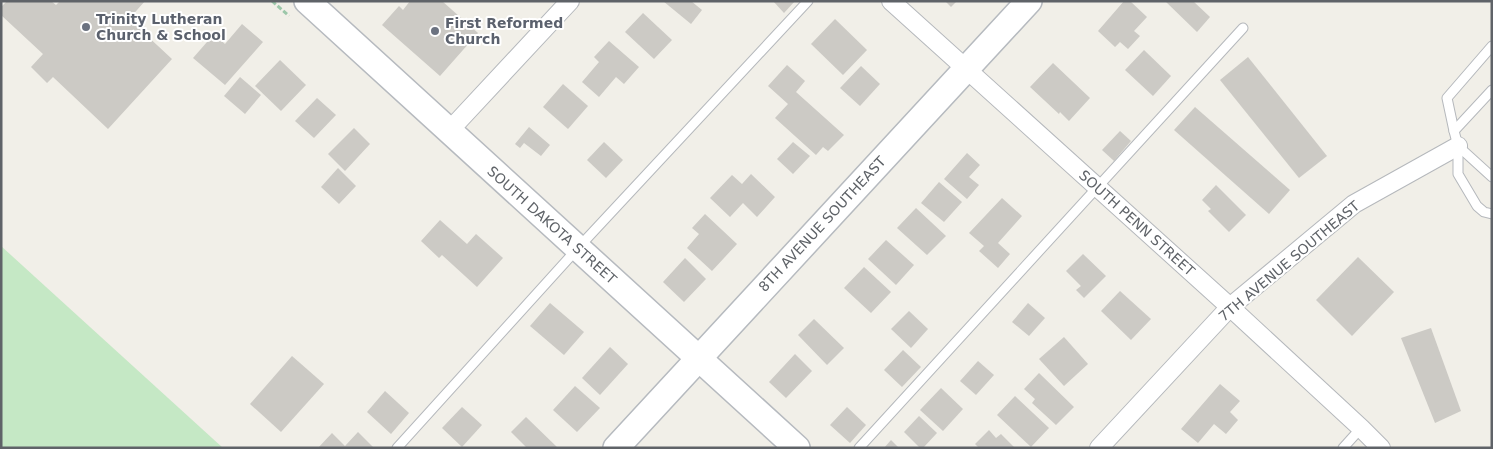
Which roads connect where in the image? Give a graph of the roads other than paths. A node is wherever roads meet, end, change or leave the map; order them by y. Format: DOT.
graph roads {
  1 [pos="570,1"];
  2 [pos="808,1"];
  3 [pos="891,1"];
  4 [pos="1029,1"];
  5 [pos="308,2"];
  6 [pos="1243,28"];
  7 [pos="1492,46"];
  8 [pos="966,69"];
  9 [pos="1492,90"];
  10 [pos="449,131"];
  11 [pos="1456,138"];
  12 [pos="1492,177"];
  13 [pos="1096,188"];
  14 [pos="1492,214"];
  15 [pos="578,248"];
  16 [pos="1230,307"];
  17 [pos="699,358"];
  18 [pos="1361,428"];
  19 [pos="397,448"];
  20 [pos="616,448"];
  21 [pos="797,448"];
  22 [pos="859,448"];
  23 [pos="1099,448"];
  24 [pos="1343,448"];
  25 [pos="1380,448"];
  1 -- 10 [label="street"];
  2 -- 15 [label="lane"];
  3 -- 8 [label="street, SOUTH PENN STREET"];
  4 -- 8 [label="street, 8TH AVENUE SOUTHEAST"];
  5 -- 10 [label="street, SOUTH DAKOTA STREET"];
  6 -- 13 [label="lane"];
  7 -- 11 [label="lane"];
  8 -- 13 [label="street, SOUTH PENN STREET"];
  8 -- 17 [label="street, 8TH AVENUE SOUTHEAST"];
  9 -- 11 [label="lane"];
  10 -- 15 [label="street, SOUTH DAKOTA STREET"];
  11 -- 12 [label="lane"];
  11 -- 14 [label="lane"];
  11 -- 16 [label="street, 7TH AVENUE SOUTHEAST"];
  13 -- 16 [label="street, SOUTH PENN STREET"];
  13 -- 22 [label="lane"];
  15 -- 17 [label="street, SOUTH DAKOTA STREET"];
  15 -- 19 [label="lane"];
  16 -- 18 [label="street, SOUTH PENN STREET"];
  16 -- 23 [label="street, 7TH AVENUE SOUTHEAST"];
  17 -- 20 [label="street, 8TH AVENUE SOUTHEAST"];
  17 -- 21 [label="street, SOUTH DAKOTA STREET"];
  18 -- 24 [label="lane"];
  18 -- 25 [label="street, SOUTH PENN STREET"];
}
